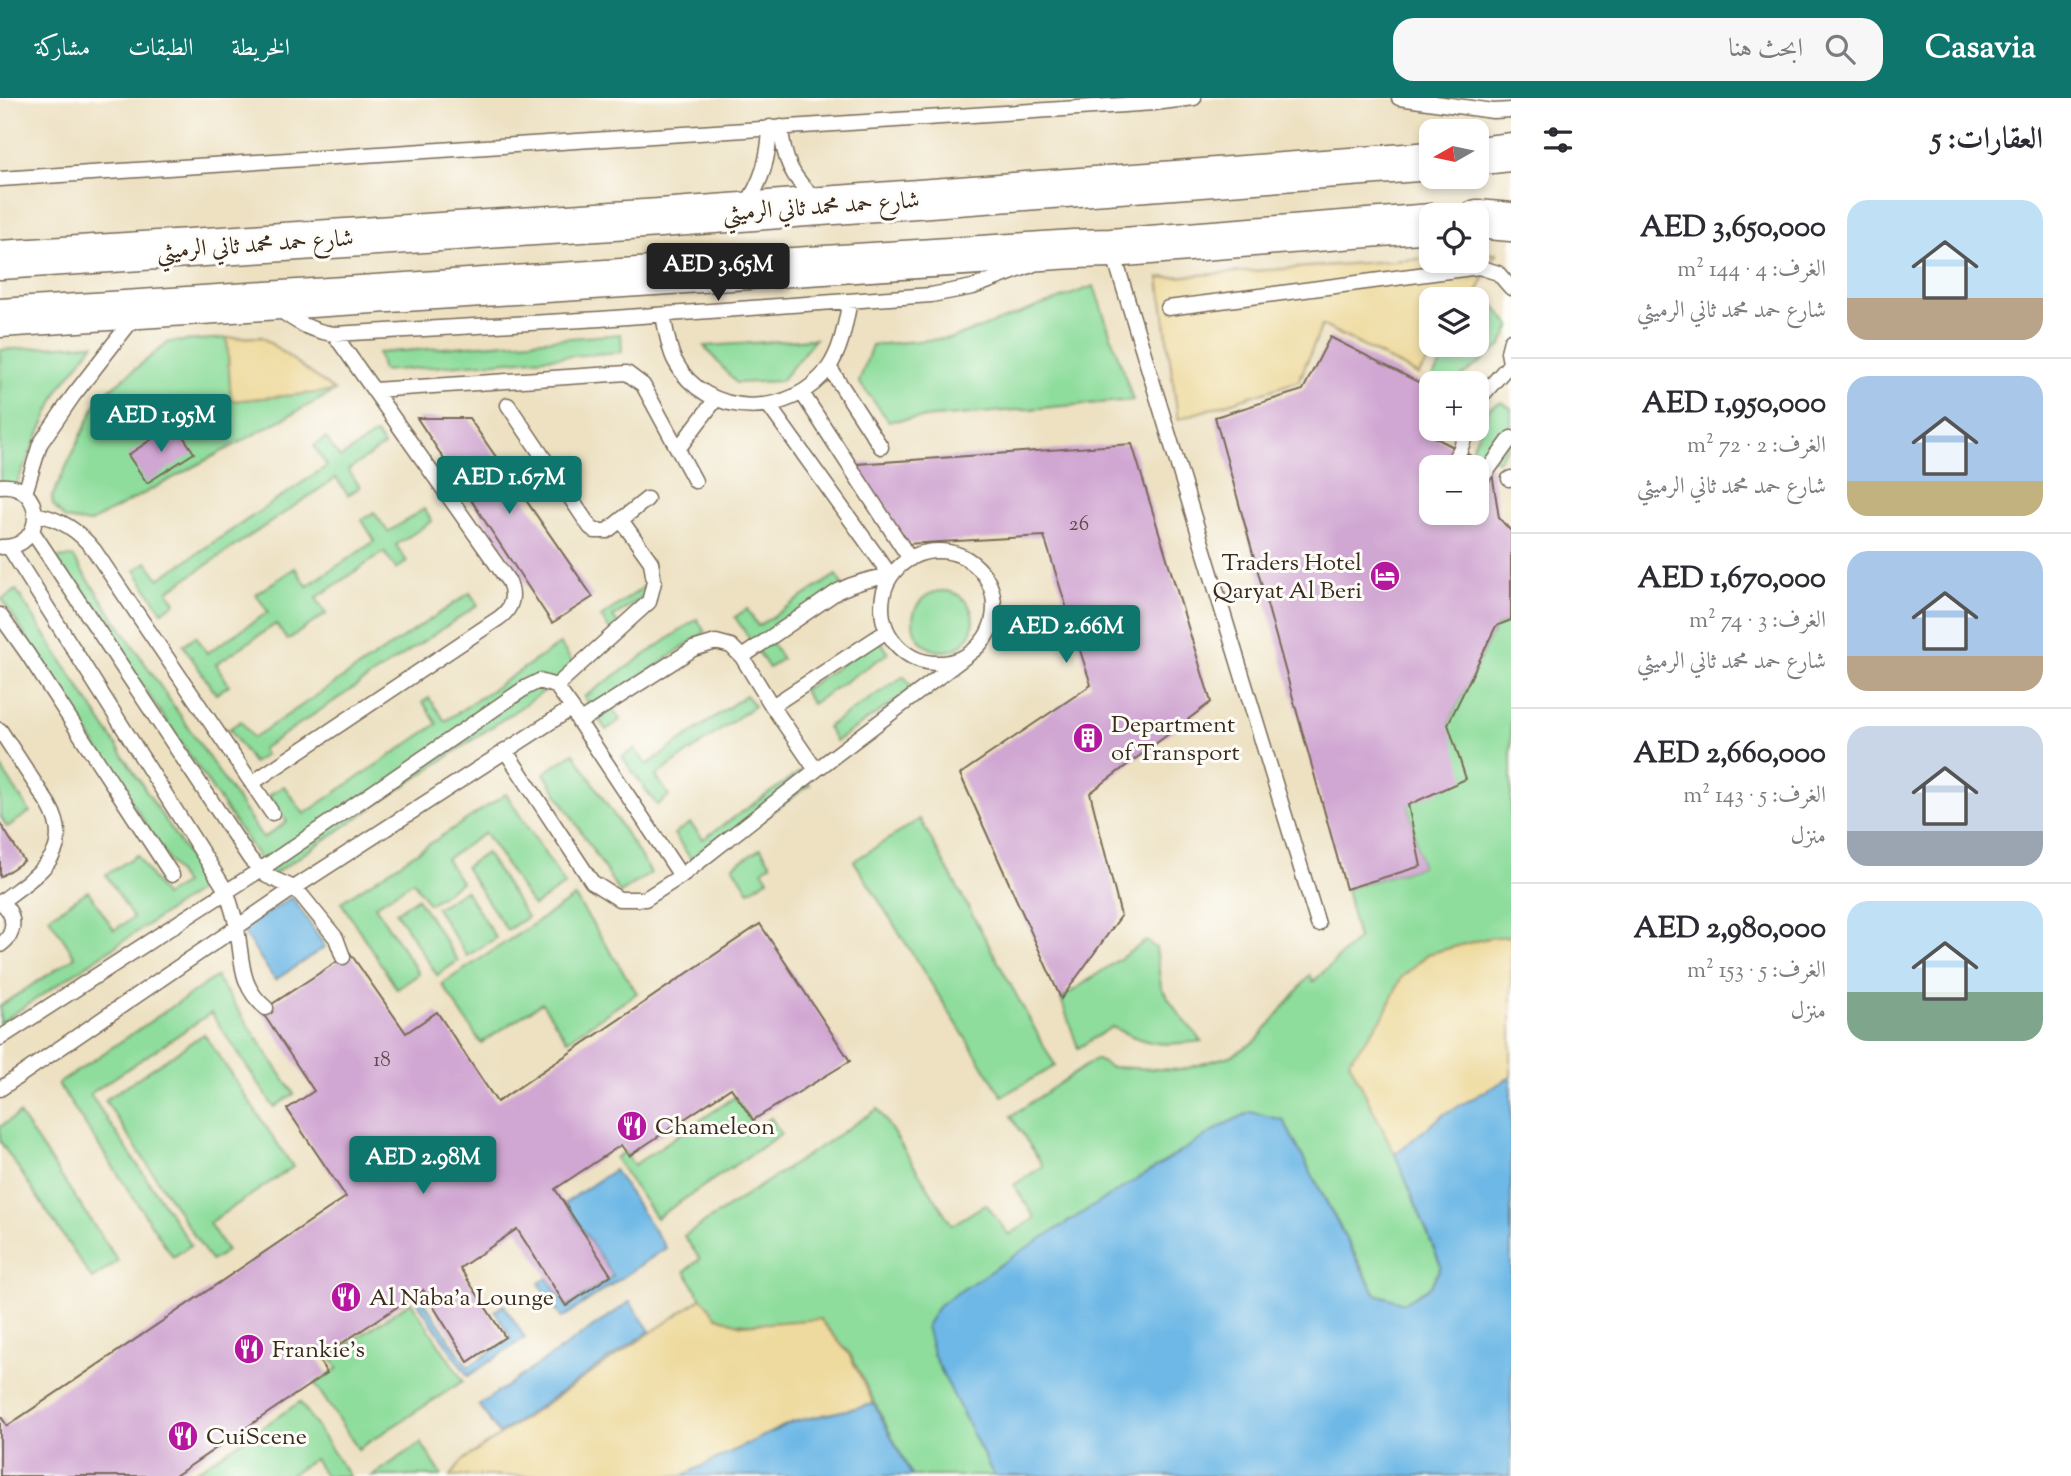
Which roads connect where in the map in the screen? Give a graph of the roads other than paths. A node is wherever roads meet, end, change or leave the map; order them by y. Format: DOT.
graph roads {
  1 [pos="1194,98"];
  2 [pos="1399,98"];
  3 [pos="1511,110"];
  4 [pos="775,127"];
  5 [pos="1511,152"];
  6 [pos="1489,155"];
  7 [pos="1419,162"];
  8 [pos="0,180"];
  9 [pos="831,205"];
  10 [pos="741,212"];
  11 [pos="1489,220"];
  12 [pos="1511,222"];
  13 [pos="1419,224"];
  14 [pos="1111,248"];
  15 [pos="1074,249"];
  16 [pos="0,260"];
  17 [pos="1511,288"];
  18 [pos="268,301"];
  19 [pos="850,301"];
  20 [pos="1168,307"];
  21 [pos="141,310"];
  22 [pos="663,314"];
  23 [pos="0,318"];
  24 [pos="334,334"];
  25 [pos="1511,340"];
  26 [pos="829,367"];
  27 [pos="1510,367"];
  28 [pos="1489,389"];
  29 [pos="374,390"];
  30 [pos="802,393"];
  31 [pos="716,399"];
  32 [pos="508,405"];
  33 [pos="769,406"];
  34 [pos="1511,438"];
  35 [pos="880,447"];
  36 [pos="678,449"];
  37 [pos="1489,468"];
  38 [pos="695,481"];
  39 [pos="0,486"];
  40 [pos="25,493"];
  41 [pos="647,499"];
  42 [pos="35,513"];
  43 [pos="621,520"];
  44 [pos="32,531"];
  45 [pos="5,547"];
  46 [pos="910,559"];
  47 [pos="891,576"];
  48 [pos="0,615"];
  49 [pos="887,631"];
  50 [pos="969,654"];
  51 [pos="742,657"];
  52 [pos="556,686"];
  53 [pos="772,706"];
  54 [pos="572,708"];
  55 [pos="579,722"];
  56 [pos="0,730"];
  57 [pos="505,750"];
  58 [pos="816,769"];
  59 [pos="252,783"];
  60 [pos="272,813"];
  61 [pos="260,870"];
  62 [pos="172,876"];
  63 [pos="681,876"];
  64 [pos="294,888"];
  65 [pos="227,892"];
  66 [pos="0,902"];
  67 [pos="1318,924"];
  68 [pos="237,927"];
  69 [pos="0,945"];
  70 [pos="343,957"];
  71 [pos="266,1009"];
  72 [pos="0,1038"];
  73 [pos="0,1089"];
  1 -- 4 [label="lane"];
  2 -- 3 [label="lane"];
  4 -- 8 [label="lane"];
  4 -- 9 [label="lane"];
  4 -- 10 [label="lane"];
  5 -- 6 [label="main road"];
  7 -- 9 [label="main road, شارع حمد محمد ثاني الرميثي"];
  9 -- 10 [label="main road, شارع حمد محمد ثاني الرميثي"];
  10 -- 16 [label="main road, شارع حمد محمد ثاني الرميثي"];
  11 -- 12 [label="main road"];
  13 -- 14 [label="main road"];
  14 -- 15 [label="main road"];
  14 -- 67 [label="lane"];
  15 -- 18 [label="main road"];
  15 -- 19 [label="lane"];
  17 -- 20 [label="lane"];
  18 -- 21 [label="main road"];
  18 -- 24 [label="lane"];
  19 -- 22 [label="lane"];
  19 -- 26 [label="lane"];
  21 -- 23 [label="main road"];
  21 -- 40 [label="lane"];
  22 -- 24 [label="lane"];
  22 -- 31 [label="lane"];
  24 -- 29 [label="lane"];
  25 -- 27 [label="lane"];
  26 -- 30 [label="lane"];
  26 -- 35 [label="lane"];
  27 -- 28 [label="lane"];
  29 -- 36 [label="lane"];
  29 -- 59 [label="lane"];
  30 -- 33 [label="lane"];
  30 -- 46 [label="lane"];
  31 -- 33 [label="lane"];
  31 -- 36 [label="lane"];
  32 -- 43 [label="lane"];
  33 -- 47 [label="lane"];
  34 -- 37 [label="lane"];
  36 -- 38 [label="lane"];
  39 -- 40 [label="lane"];
  40 -- 42 [label="lane"];
  41 -- 43 [label="lane"];
  42 -- 44 [label="lane"];
  42 -- 59 [label="lane"];
  43 -- 52 [label="lane"];
  44 -- 45 [label="lane"];
  44 -- 61 [label="lane"];
  45 -- 65 [label="lane"];
  46 -- 47 [label="lane"];
  46 -- 50 [label="lane"];
  47 -- 49 [label="lane"];
  47 -- 51 [label="lane"];
  48 -- 62 [label="lane"];
  49 -- 50 [label="lane"];
  49 -- 53 [label="lane"];
  50 -- 58 [label="lane"];
  51 -- 53 [label="lane"];
  51 -- 55 [label="lane"];
  52 -- 54 [label="lane"];
  52 -- 61 [label="lane"];
  53 -- 58 [label="lane"];
  54 -- 55 [label="lane"];
  54 -- 57 [label="lane"];
  55 -- 63 [label="lane"];
  56 -- 66 [label="lane"];
  57 -- 63 [label="lane"];
  57 -- 64 [label="lane"];
  58 -- 63 [label="lane"];
  59 -- 60 [label="lane"];
  61 -- 64 [label="lane"];
  61 -- 65 [label="lane"];
  64 -- 68 [label="lane"];
  64 -- 70 [label="lane"];
  65 -- 68 [label="lane"];
  65 -- 72 [label="lane"];
  66 -- 69 [label="lane"];
  68 -- 71 [label="lane"];
  68 -- 73 [label="lane"];
}
